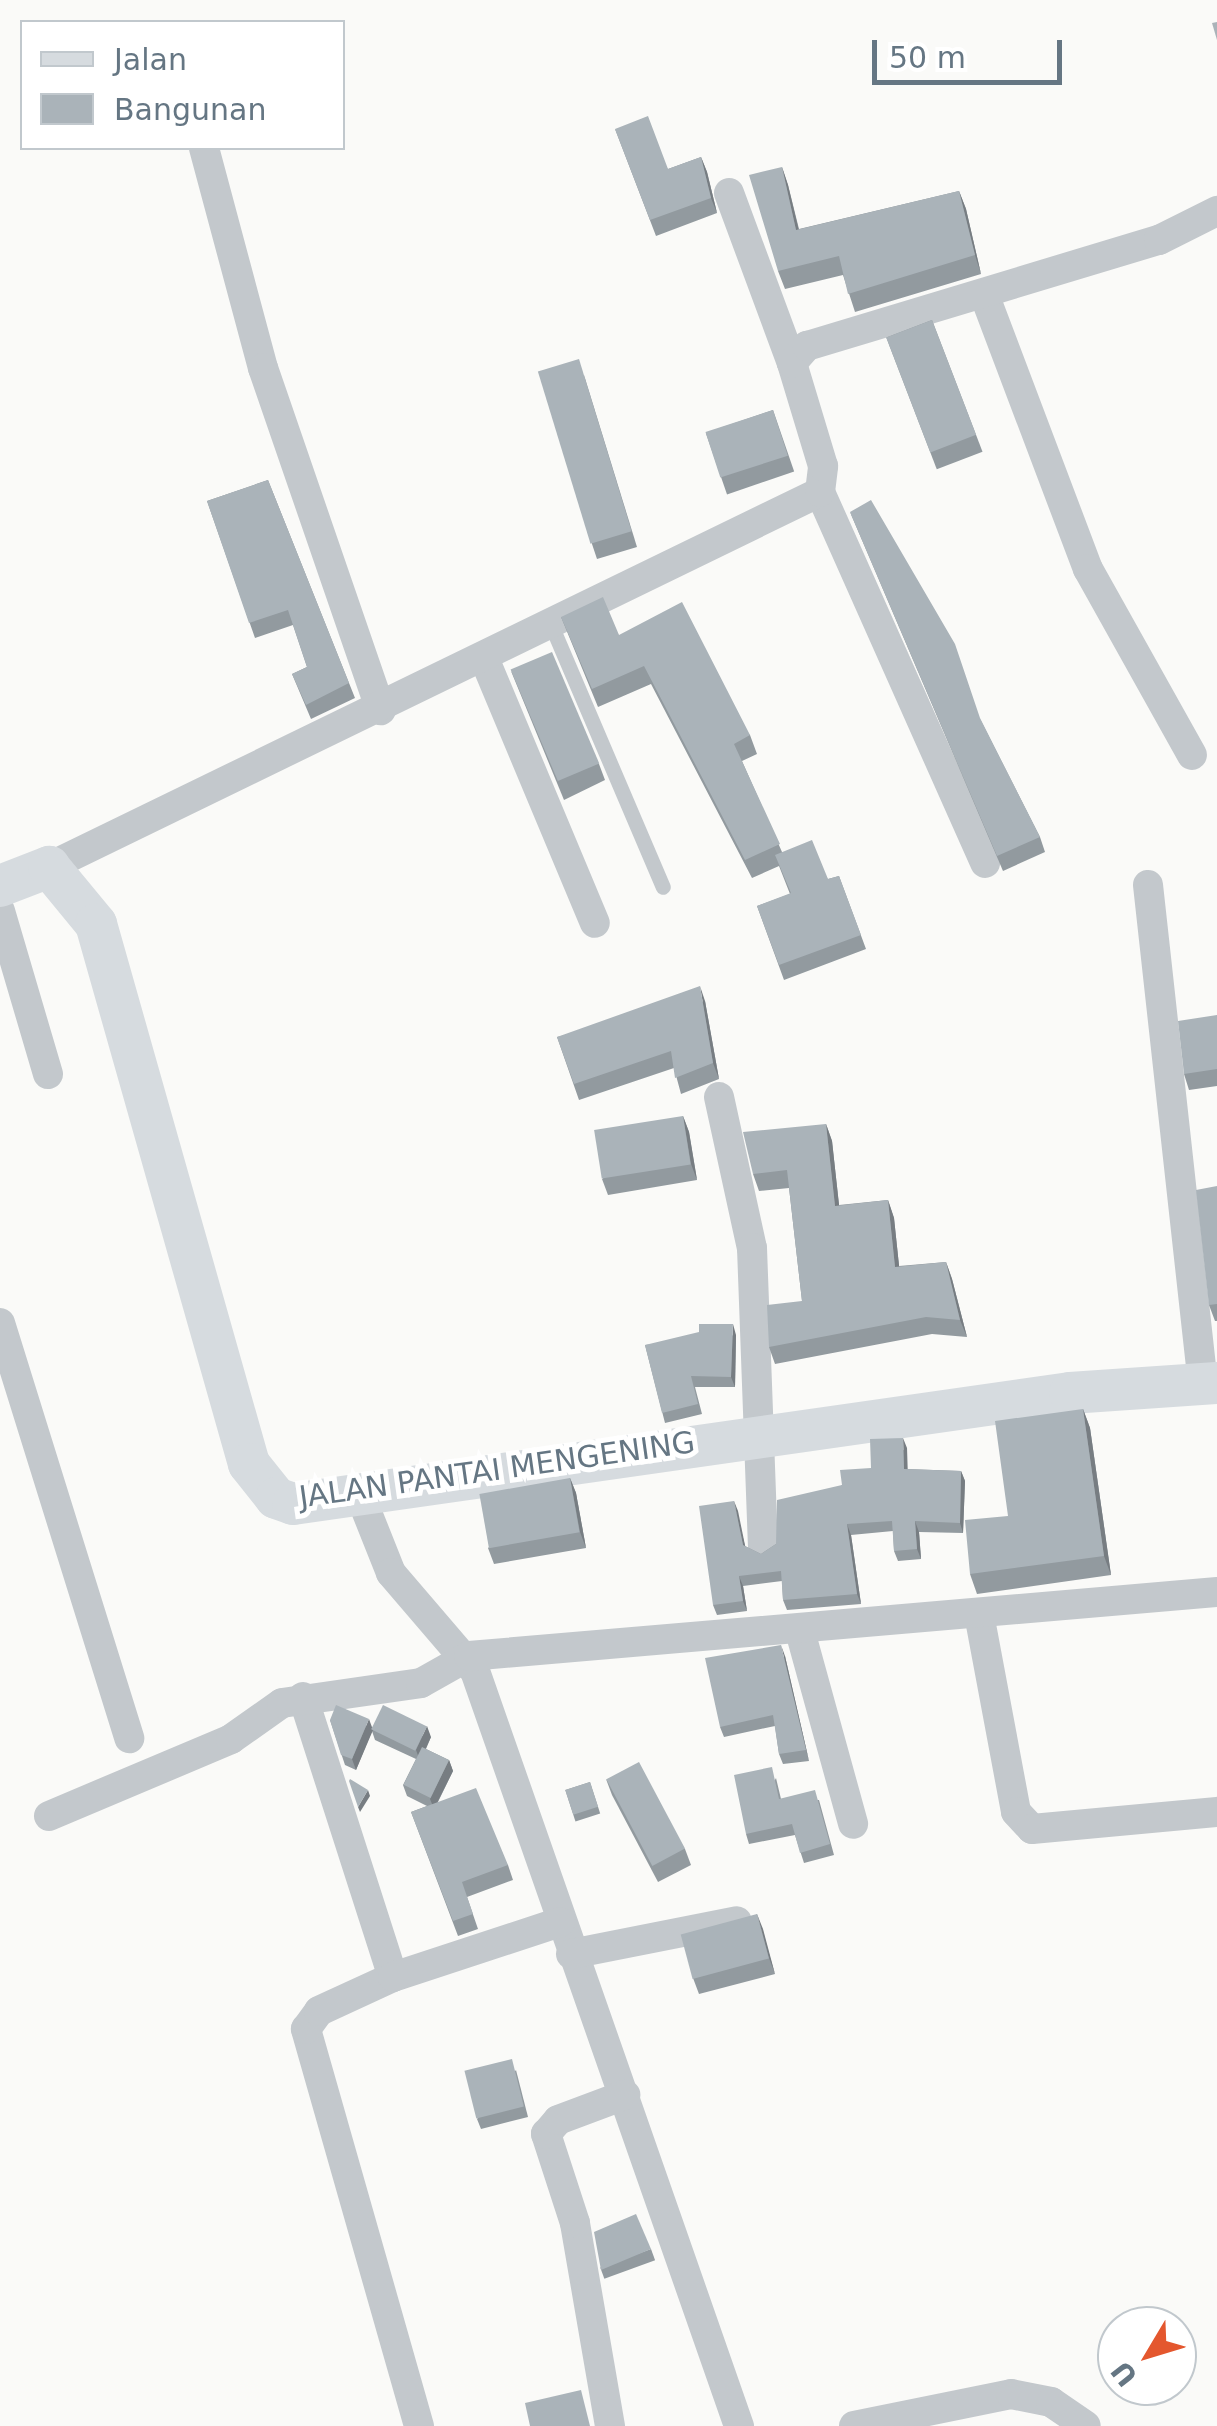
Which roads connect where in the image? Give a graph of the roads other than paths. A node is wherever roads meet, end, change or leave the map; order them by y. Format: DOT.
graph roads {
  1 [pos="205,150"];
  2 [pos="729,193"];
  3 [pos="1217,210"];
  4 [pos="984,294"];
  5 [pos="792,364"];
  6 [pos="820,492"];
  7 [pos="549,620"];
  8 [pos="484,658"];
  9 [pos="381,710"];
  10 [pos="1192,754"];
  11 [pos="984,863"];
  12 [pos="49,867"];
  13 [pos="1148,885"];
  14 [pos="0,886"];
  15 [pos="663,887"];
  16 [pos="0,911"];
  17 [pos="595,923"];
  18 [pos="48,1074"];
  19 [pos="719,1097"];
  20 [pos="0,1324"];
  21 [pos="1210,1384"];
  22 [pos="764,1430"];
  23 [pos="360,1495"];
  24 [pos="763,1546"];
  25 [pos="1217,1592"];
  26 [pos="979,1614"];
  27 [pos="800,1631"];
  28 [pos="472,1663"];
  29 [pos="303,1697"];
  30 [pos="129,1738"];
  31 [pos="1217,1812"];
  32 [pos="49,1816"];
  33 [pos="854,1824"];
  34 [pos="738,1921"];
  35 [pos="560,1922"];
  36 [pos="571,1954"];
  37 [pos="393,1977"];
  38 [pos="625,2095"];
  39 [pos="419,2426"];
  40 [pos="610,2426"];
  41 [pos="739,2426"];
  42 [pos="854,2426"];
  43 [pos="1086,2426"];
  1 -- 9 [label="street"];
  2 -- 5 [label="street"];
  3 -- 4 [label="street"];
  4 -- 5 [label="street"];
  4 -- 10 [label="street"];
  5 -- 6 [label="street"];
  6 -- 7 [label="street"];
  6 -- 11 [label="street"];
  7 -- 8 [label="street"];
  7 -- 15 [label="lane"];
  8 -- 9 [label="street"];
  8 -- 17 [label="street"];
  9 -- 12 [label="street"];
  12 -- 14 [label="street"];
  12 -- 23 [label="street, JALAN PANTAI MENGENING"];
  13 -- 21 [label="street"];
  16 -- 18 [label="street"];
  19 -- 22 [label="street"];
  20 -- 30 [label="street"];
  21 -- 22 [label="street, JALAN PANTAI MENGENING"];
  22 -- 23 [label="street, JALAN PANTAI MENGENING"];
  22 -- 24 [label="street"];
  23 -- 28 [label="street"];
  25 -- 26 [label="street"];
  26 -- 27 [label="street"];
  26 -- 31 [label="street"];
  27 -- 28 [label="street"];
  27 -- 33 [label="street"];
  28 -- 29 [label="street"];
  28 -- 35 [label="street"];
  29 -- 32 [label="street"];
  29 -- 37 [label="street"];
  34 -- 36 [label="street"];
  35 -- 36 [label="street"];
  35 -- 37 [label="street"];
  36 -- 38 [label="street"];
  37 -- 39 [label="street"];
  38 -- 40 [label="street"];
  38 -- 41 [label="street"];
  42 -- 43 [label="street"];
}
